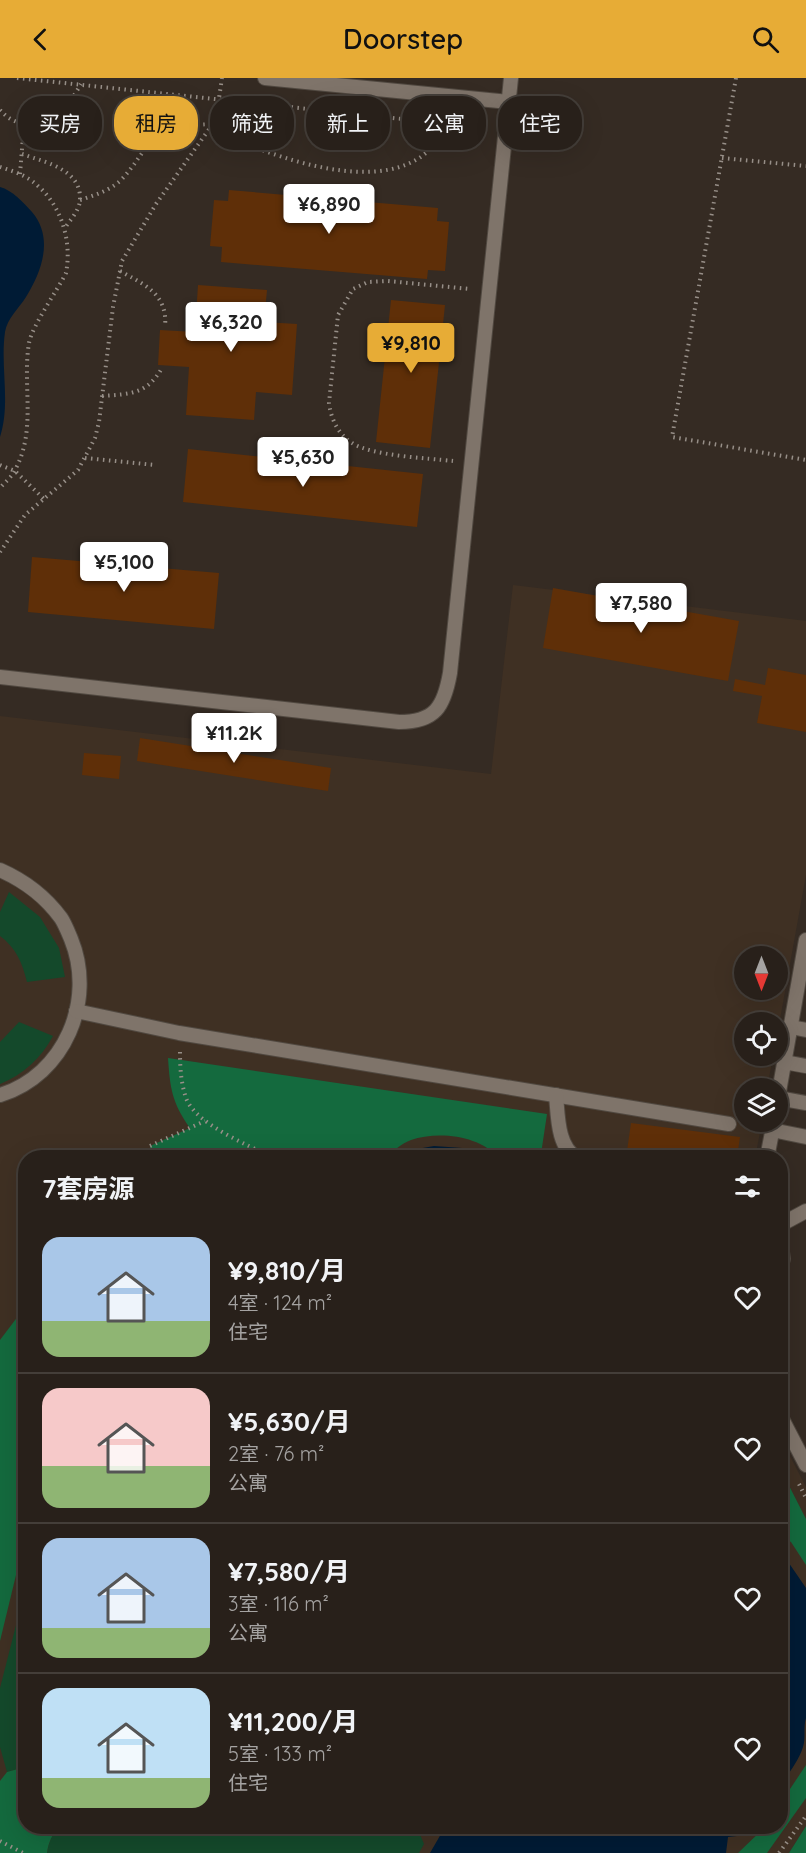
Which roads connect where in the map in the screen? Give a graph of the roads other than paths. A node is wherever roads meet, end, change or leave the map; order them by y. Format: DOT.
graph roads {
  1 [pos="265,78"];
  2 [pos="511,78"];
  3 [pos="509,96"];
  4 [pos="498,101"];
  5 [pos="504,150"];
  6 [pos="0,677"];
  7 [pos="0,870"];
  8 [pos="806,940"];
  9 [pos="804,958"];
  10 [pos="801,994"];
  11 [pos="76,1011"];
  12 [pos="791,1027"];
  13 [pos="806,1029"];
  14 [pos="788,1042"];
  15 [pos="788,1063"];
  16 [pos="806,1066"];
  17 [pos="0,1095"];
  18 [pos="556,1095"];
  19 [pos="788,1102"];
  20 [pos="806,1103"];
  21 [pos="729,1124"];
  22 [pos="788,1131"];
  23 [pos="772,1132"];
  24 [pos="806,1137"];
  25 [pos="569,1150"];
  26 [pos="768,1150"];
  27 [pos="806,1210"];
  28 [pos="788,1220"];
  29 [pos="788,1430"];
  30 [pos="806,1465"];
  1 -- 4 [label="lane"];
  2 -- 3 [label="lane"];
  5 -- 6 [label="lane"];
  7 -- 11 [label="lane"];
  8 -- 9 [label="lane"];
  9 -- 10 [label="lane"];
  10 -- 12 [label="lane"];
  11 -- 17 [label="lane"];
  11 -- 18 [label="lane"];
  12 -- 13 [label="lane"];
  12 -- 14 [label="lane"];
  15 -- 16 [label="lane"];
  18 -- 21 [label="lane"];
  18 -- 25 [label="lane"];
  19 -- 20 [label="lane"];
  22 -- 24 [label="lane"];
  23 -- 26 [label="lane"];
  27 -- 28 [label="lane"];
  29 -- 30 [label="lane"];
}
